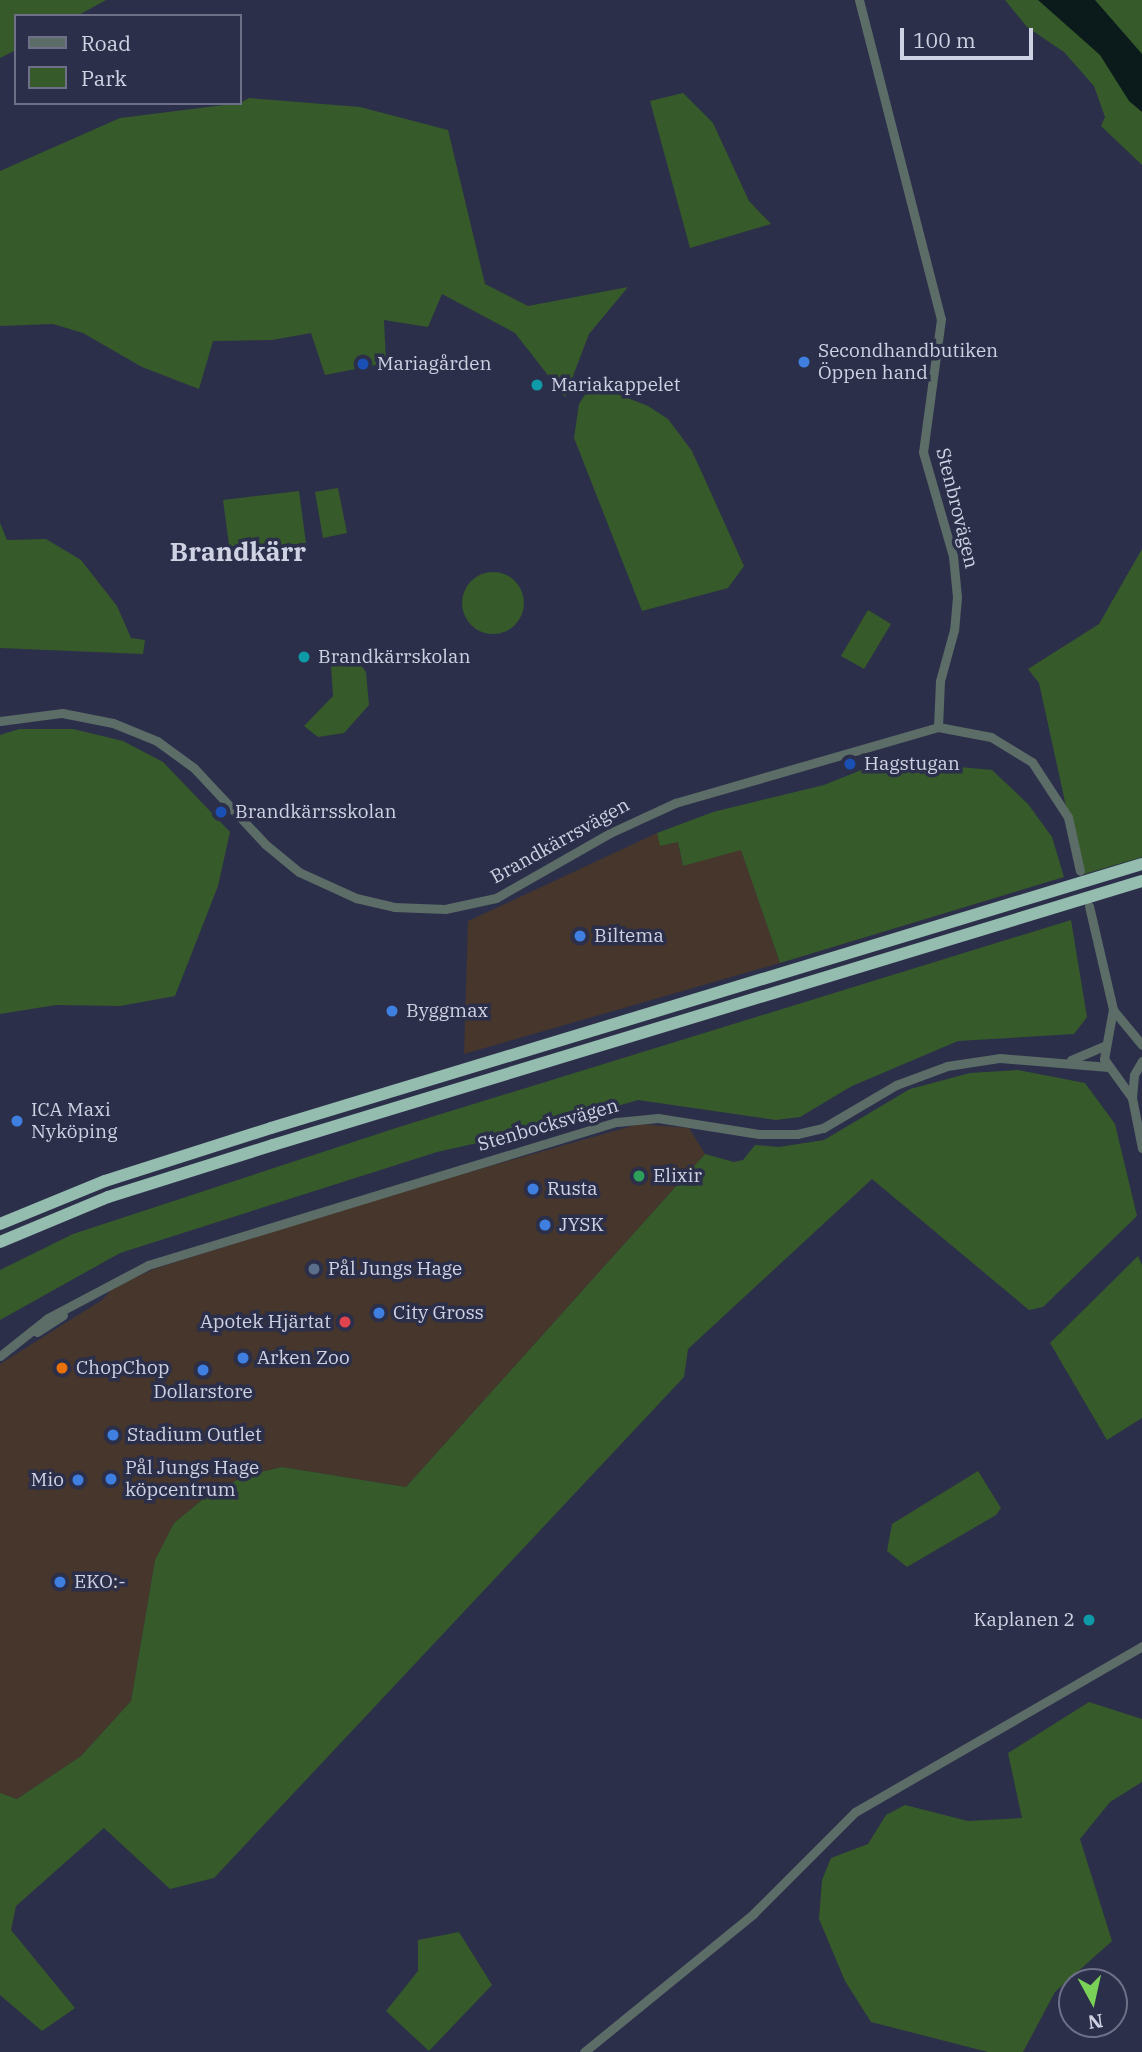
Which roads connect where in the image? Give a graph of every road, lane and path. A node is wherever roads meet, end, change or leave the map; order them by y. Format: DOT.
graph roads {
  1 [pos="859,0"];
  2 [pos="0,721"];
  3 [pos="938,727"];
  4 [pos="1142,864"];
  5 [pos="1080,871"];
  6 [pos="1142,881"];
  7 [pos="1089,906"];
  8 [pos="1113,1009"];
  9 [pos="1128,1032"];
  10 [pos="1110,1037"];
  11 [pos="1142,1045"];
  12 [pos="1104,1046"];
  13 [pos="1062,1061"];
  14 [pos="1140,1064"];
  15 [pos="1112,1069"];
  16 [pos="1132,1098"];
  17 [pos="1142,1148"];
  18 [pos="0,1224"];
  19 [pos="0,1242"];
  20 [pos="0,1356"];
  21 [pos="1142,1646"];
  22 [pos="584,2052"];
  1 -- 3 [label="street, Stenbrovägen"];
  2 -- 3 [label="street, Brandkärrsvägen"];
  3 -- 5 [label="street"];
  4 -- 18 [label="highway"];
  6 -- 19 [label="highway"];
  7 -- 8 [label="street"];
  8 -- 9 [label="street"];
  8 -- 10 [label="street"];
  9 -- 10 [label="street"];
  9 -- 11 [label="street"];
  10 -- 12 [label="street"];
  12 -- 13 [label="street, Stenbocksvägen"];
  12 -- 15 [label="street"];
  13 -- 15 [label="street, Stenbocksvägen"];
  13 -- 20 [label="street, Stenbocksvägen"];
  14 -- 15 [label="street"];
  14 -- 16 [label="street"];
  15 -- 16 [label="street"];
  16 -- 17 [label="street"];
  21 -- 22 [label="street"];
}
